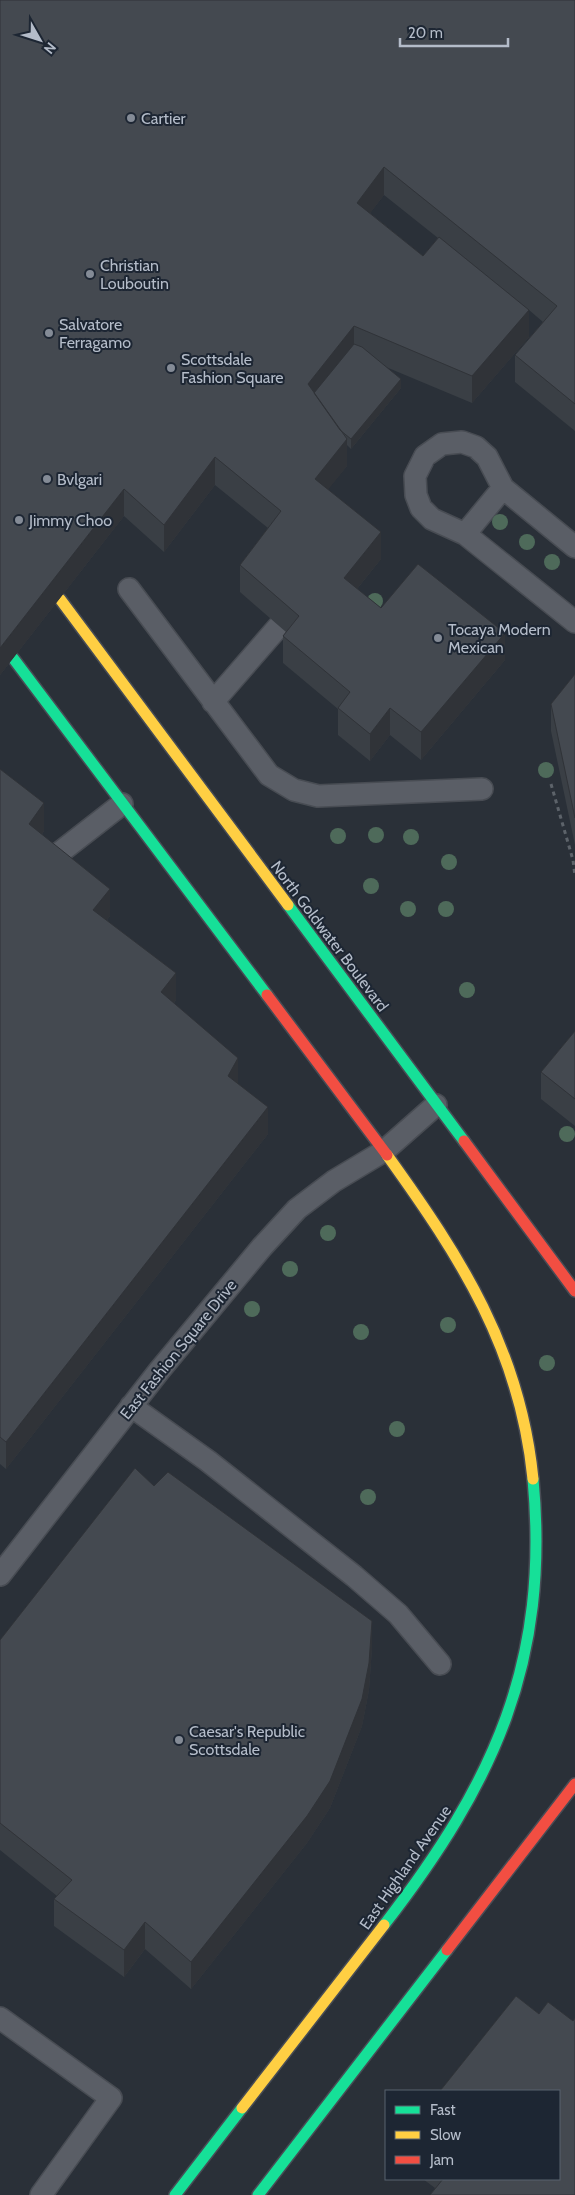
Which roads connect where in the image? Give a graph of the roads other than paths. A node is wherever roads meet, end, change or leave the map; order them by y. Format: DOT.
graph roads {
  1 [pos="503,488"];
  2 [pos="465,534"];
  3 [pos="575,547"];
  4 [pos="128,589"];
  5 [pos="60,600"];
  6 [pos="575,622"];
  7 [pos="279,626"];
  8 [pos="13,658"];
  9 [pos="213,702"];
  10 [pos="482,789"];
  11 [pos="122,804"];
  12 [pos="45,864"];
  13 [pos="436,1105"];
  14 [pos="384,1150"];
  15 [pos="575,1291"];
  16 [pos="131,1406"];
  17 [pos="0,1575"];
  18 [pos="440,1664"];
  19 [pos="575,1784"];
  20 [pos="0,2018"];
  21 [pos="41,2195"];
  22 [pos="175,2195"];
  23 [pos="258,2195"];
  1 -- 2 [label="lane"];
  1 -- 2 [label="lane"];
  1 -- 3 [label="lane"];
  2 -- 6 [label="lane"];
  4 -- 9 [label="lane"];
  5 -- 13 [label="main road, North Goldwater Boulevard"];
  7 -- 9 [label="lane"];
  8 -- 11 [label="main road"];
  9 -- 10 [label="lane"];
  11 -- 12 [label="lane"];
  11 -- 14 [label="main road"];
  13 -- 14 [label="lane, East Fashion Square Drive"];
  13 -- 15 [label="main road, North Goldwater Boulevard"];
  14 -- 16 [label="lane, East Fashion Square Drive"];
  14 -- 22 [label="main road, East Highland Avenue"];
  16 -- 17 [label="lane, East Fashion Square Drive"];
  16 -- 18 [label="lane"];
  19 -- 23 [label="main road"];
  20 -- 21 [label="lane"];
}
